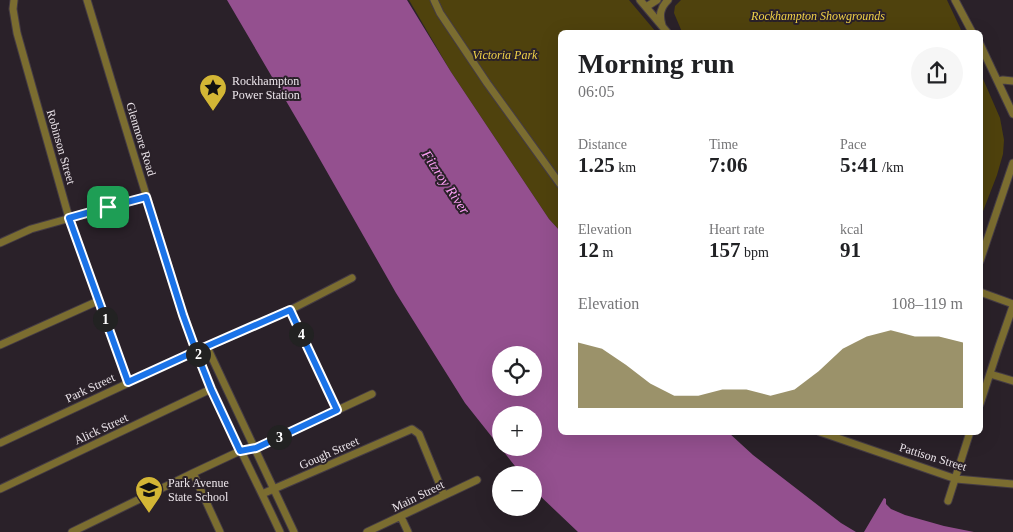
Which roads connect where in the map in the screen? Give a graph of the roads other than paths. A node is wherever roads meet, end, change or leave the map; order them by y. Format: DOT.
graph roads {
  1 [pos="14,0"];
  2 [pos="87,0"];
  3 [pos="434,0"];
  4 [pos="640,0"];
  5 [pos="657,0"];
  6 [pos="668,0"];
  7 [pos="957,2"];
  8 [pos="646,7"];
  9 [pos="664,30"];
  10 [pos="665,30"];
  11 [pos="971,30"];
  12 [pos="983,50"];
  13 [pos="998,81"];
  14 [pos="1013,81"];
  15 [pos="1013,114"];
  16 [pos="1013,165"];
  17 [pos="558,181"];
  18 [pos="146,197"];
  19 [pos="69,218"];
  20 [pos="0,243"];
  21 [pos="983,252"];
  22 [pos="352,278"];
  23 [pos="983,293"];
  24 [pos="98,300"];
  25 [pos="1013,305"];
  26 [pos="290,310"];
  27 [pos="0,345"];
  28 [pos="207,346"];
  29 [pos="196,351"];
  30 [pos="990,374"];
  31 [pos="1013,380"];
  32 [pos="128,382"];
  33 [pos="211,389"];
  34 [pos="983,391"];
  35 [pos="372,394"];
  36 [pos="337,410"];
  37 [pos="829,435"];
  38 [pos="969,435"];
  39 [pos="0,443"];
  40 [pos="256,448"];
  41 [pos="240,451"];
  42 [pos="193,473"];
  43 [pos="956,478"];
  44 [pos="477,480"];
  45 [pos="1013,483"];
  46 [pos="0,489"];
  47 [pos="274,489"];
  48 [pos="262,494"];
  49 [pos="444,495"];
  50 [pos="948,501"];
  51 [pos="401,517"];
  52 [pos="72,532"];
  53 [pos="220,532"];
  54 [pos="280,532"];
  55 [pos="294,532"];
  56 [pos="367,532"];
  57 [pos="408,532"];
  1 -- 19 [label="street, Robinson Street"];
  2 -- 18 [label="street, Glenmore Road"];
  3 -- 17 [label="street"];
  4 -- 8 [label="street"];
  5 -- 8 [label="street"];
  6 -- 10 [label="street"];
  7 -- 11 [label="street"];
  8 -- 9 [label="street"];
  12 -- 13 [label="street"];
  13 -- 14 [label="street"];
  13 -- 15 [label="street"];
  16 -- 21 [label="street"];
  18 -- 19 [label="street"];
  18 -- 29 [label="street, Glenmore Road"];
  19 -- 20 [label="street"];
  19 -- 24 [label="street, Robinson Street"];
  22 -- 26 [label="street, Park Street"];
  23 -- 25 [label="street"];
  24 -- 27 [label="street"];
  24 -- 32 [label="street, Robinson Street"];
  25 -- 30 [label="street"];
  26 -- 28 [label="street, Park Street"];
  26 -- 36 [label="street"];
  28 -- 29 [label="street, Park Street"];
  28 -- 40 [label="street"];
  29 -- 32 [label="street, Park Street"];
  29 -- 33 [label="street, Glenmore Road"];
  30 -- 31 [label="street"];
  30 -- 34 [label="street"];
  32 -- 39 [label="street, Park Street"];
  33 -- 41 [label="street, Glenmore Road"];
  33 -- 46 [label="street, Alick Street"];
  35 -- 36 [label="street"];
  36 -- 40 [label="street"];
  37 -- 43 [label="street, Pattison Street"];
  38 -- 43 [label="street"];
  40 -- 41 [label="street"];
  40 -- 47 [label="street"];
  41 -- 42 [label="street"];
  41 -- 48 [label="street, Glenmore Road"];
  42 -- 52 [label="street"];
  42 -- 53 [label="street"];
  43 -- 45 [label="street, Pattison Street"];
  43 -- 50 [label="street"];
  44 -- 49 [label="street, Main Street"];
  47 -- 48 [label="street, Gough Street"];
  47 -- 49 [label="street, Gough Street"];
  47 -- 55 [label="street"];
  48 -- 54 [label="street, Glenmore Road"];
  49 -- 51 [label="street, Main Street"];
  51 -- 56 [label="street, Main Street"];
  51 -- 57 [label="street"];
}
